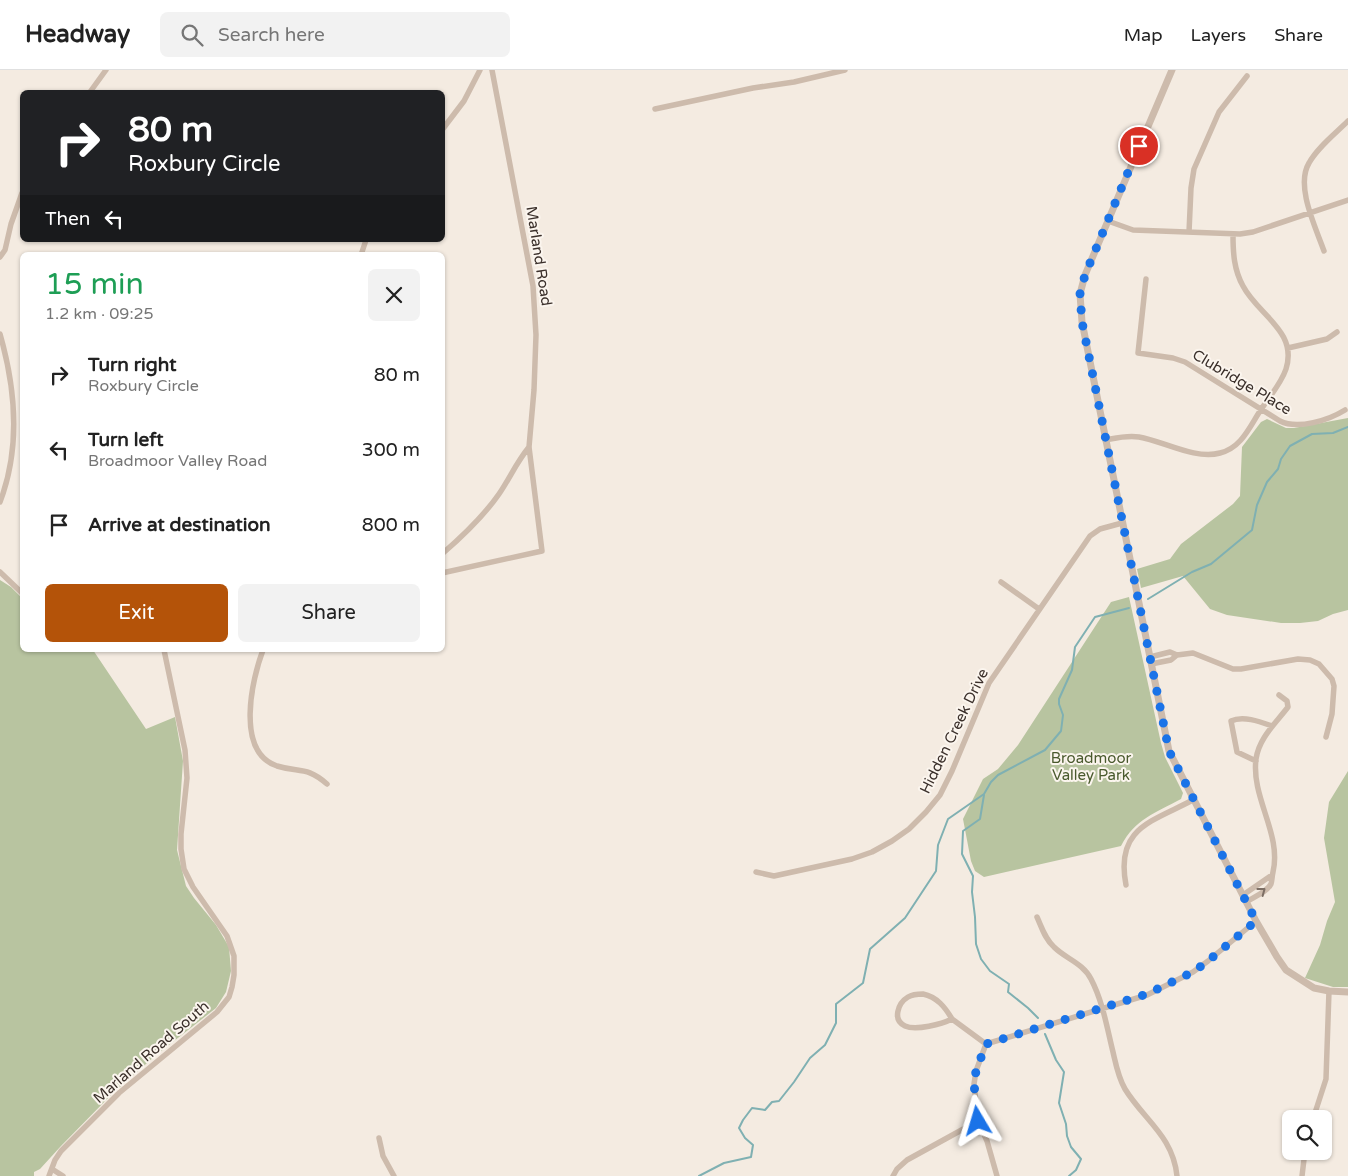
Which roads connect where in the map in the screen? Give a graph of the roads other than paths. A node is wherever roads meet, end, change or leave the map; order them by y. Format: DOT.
graph roads {
  1 [pos="106,70"];
  2 [pos="480,70"];
  3 [pos="492,70"];
  4 [pos="844,70"];
  5 [pos="1172,70"];
  6 [pos="1247,76"];
  7 [pos="91,90"];
  8 [pos="655,109"];
  9 [pos="1348,121"];
  10 [pos="445,126"];
  11 [pos="20,199"];
  12 [pos="1348,200"];
  13 [pos="1311,213"];
  14 [pos="1108,221"];
  15 [pos="1189,232"];
  16 [pos="1232,235"];
  17 [pos="1324,252"];
  18 [pos="0,257"];
  19 [pos="1146,279"];
  20 [pos="1337,332"];
  21 [pos="0,334"];
  22 [pos="1288,348"];
  23 [pos="1261,409"];
  24 [pos="1344,410"];
  25 [pos="1105,440"];
  26 [pos="528,447"];
  27 [pos="0,502"];
  28 [pos="1122,523"];
  29 [pos="445,551"];
  30 [pos="445,571"];
  31 [pos="0,572"];
  32 [pos="1001,582"];
  33 [pos="20,591"];
  34 [pos="1039,609"];
  35 [pos="164,652"];
  36 [pos="262,652"];
  37 [pos="1177,655"];
  38 [pos="1150,657"];
  39 [pos="1152,664"];
  40 [pos="1279,695"];
  41 [pos="1272,726"];
  42 [pos="1326,737"];
  43 [pos="1256,760"];
  44 [pos="327,784"];
  45 [pos="1193,800"];
  46 [pos="756,872"];
  47 [pos="1126,886"];
  48 [pos="1244,898"];
  49 [pos="1037,917"];
  50 [pos="1256,921"];
  51 [pos="1329,992"];
  52 [pos="1348,992"];
  53 [pos="1103,1008"];
  54 [pos="952,1019"];
  55 [pos="986,1044"];
  56 [pos="1316,1110"];
  57 [pos="978,1121"];
  58 [pos="379,1138"];
  59 [pos="1304,1160"];
  60 [pos="52,1169"];
  61 [pos="50,1176"];
  62 [pos="64,1176"];
  63 [pos="394,1176"];
  64 [pos="893,1176"];
  65 [pos="997,1176"];
  66 [pos="1178,1176"];
  67 [pos="1302,1176"];
  1 -- 7 [label="street"];
  2 -- 10 [label="street"];
  3 -- 26 [label="street, Marland Road"];
  4 -- 8 [label="street"];
  5 -- 14 [label="street"];
  6 -- 15 [label="street"];
  9 -- 13 [label="street"];
  11 -- 18 [label="street"];
  12 -- 13 [label="street"];
  13 -- 16 [label="street"];
  13 -- 17 [label="street"];
  14 -- 15 [label="street"];
  14 -- 25 [label="street"];
  15 -- 16 [label="street"];
  16 -- 22 [label="street"];
  19 -- 23 [label="street, Clubridge Place"];
  20 -- 22 [label="street"];
  21 -- 27 [label="street"];
  22 -- 23 [label="street"];
  23 -- 24 [label="street, Clubridge Place"];
  23 -- 25 [label="street"];
  25 -- 28 [label="street"];
  26 -- 29 [label="street"];
  26 -- 30 [label="street, Marland Road"];
  28 -- 34 [label="street, Hidden Creek Drive"];
  28 -- 38 [label="street"];
  31 -- 33 [label="street"];
  32 -- 34 [label="street"];
  34 -- 46 [label="street, Hidden Creek Drive"];
  35 -- 60 [label="street, Marland Road South"];
  36 -- 44 [label="street"];
  37 -- 38 [label="street"];
  37 -- 39 [label="street"];
  37 -- 42 [label="street"];
  38 -- 39 [label="street"];
  39 -- 45 [label="street"];
  40 -- 41 [label="street"];
  41 -- 43 [label="street"];
  41 -- 43 [label="street"];
  43 -- 48 [label="street"];
  45 -- 47 [label="street"];
  45 -- 48 [label="street"];
  48 -- 50 [label="street"];
  49 -- 53 [label="street"];
  50 -- 51 [label="street"];
  50 -- 53 [label="street"];
  51 -- 52 [label="street"];
  51 -- 56 [label="street"];
  53 -- 55 [label="street"];
  53 -- 66 [label="street"];
  54 -- 54 [label="street"];
  54 -- 55 [label="street"];
  55 -- 57 [label="street"];
  57 -- 64 [label="street"];
  57 -- 65 [label="street"];
  58 -- 63 [label="street"];
  59 -- 67 [label="street"];
  60 -- 61 [label="street, Marland Road South"];
  60 -- 62 [label="street"];
}
